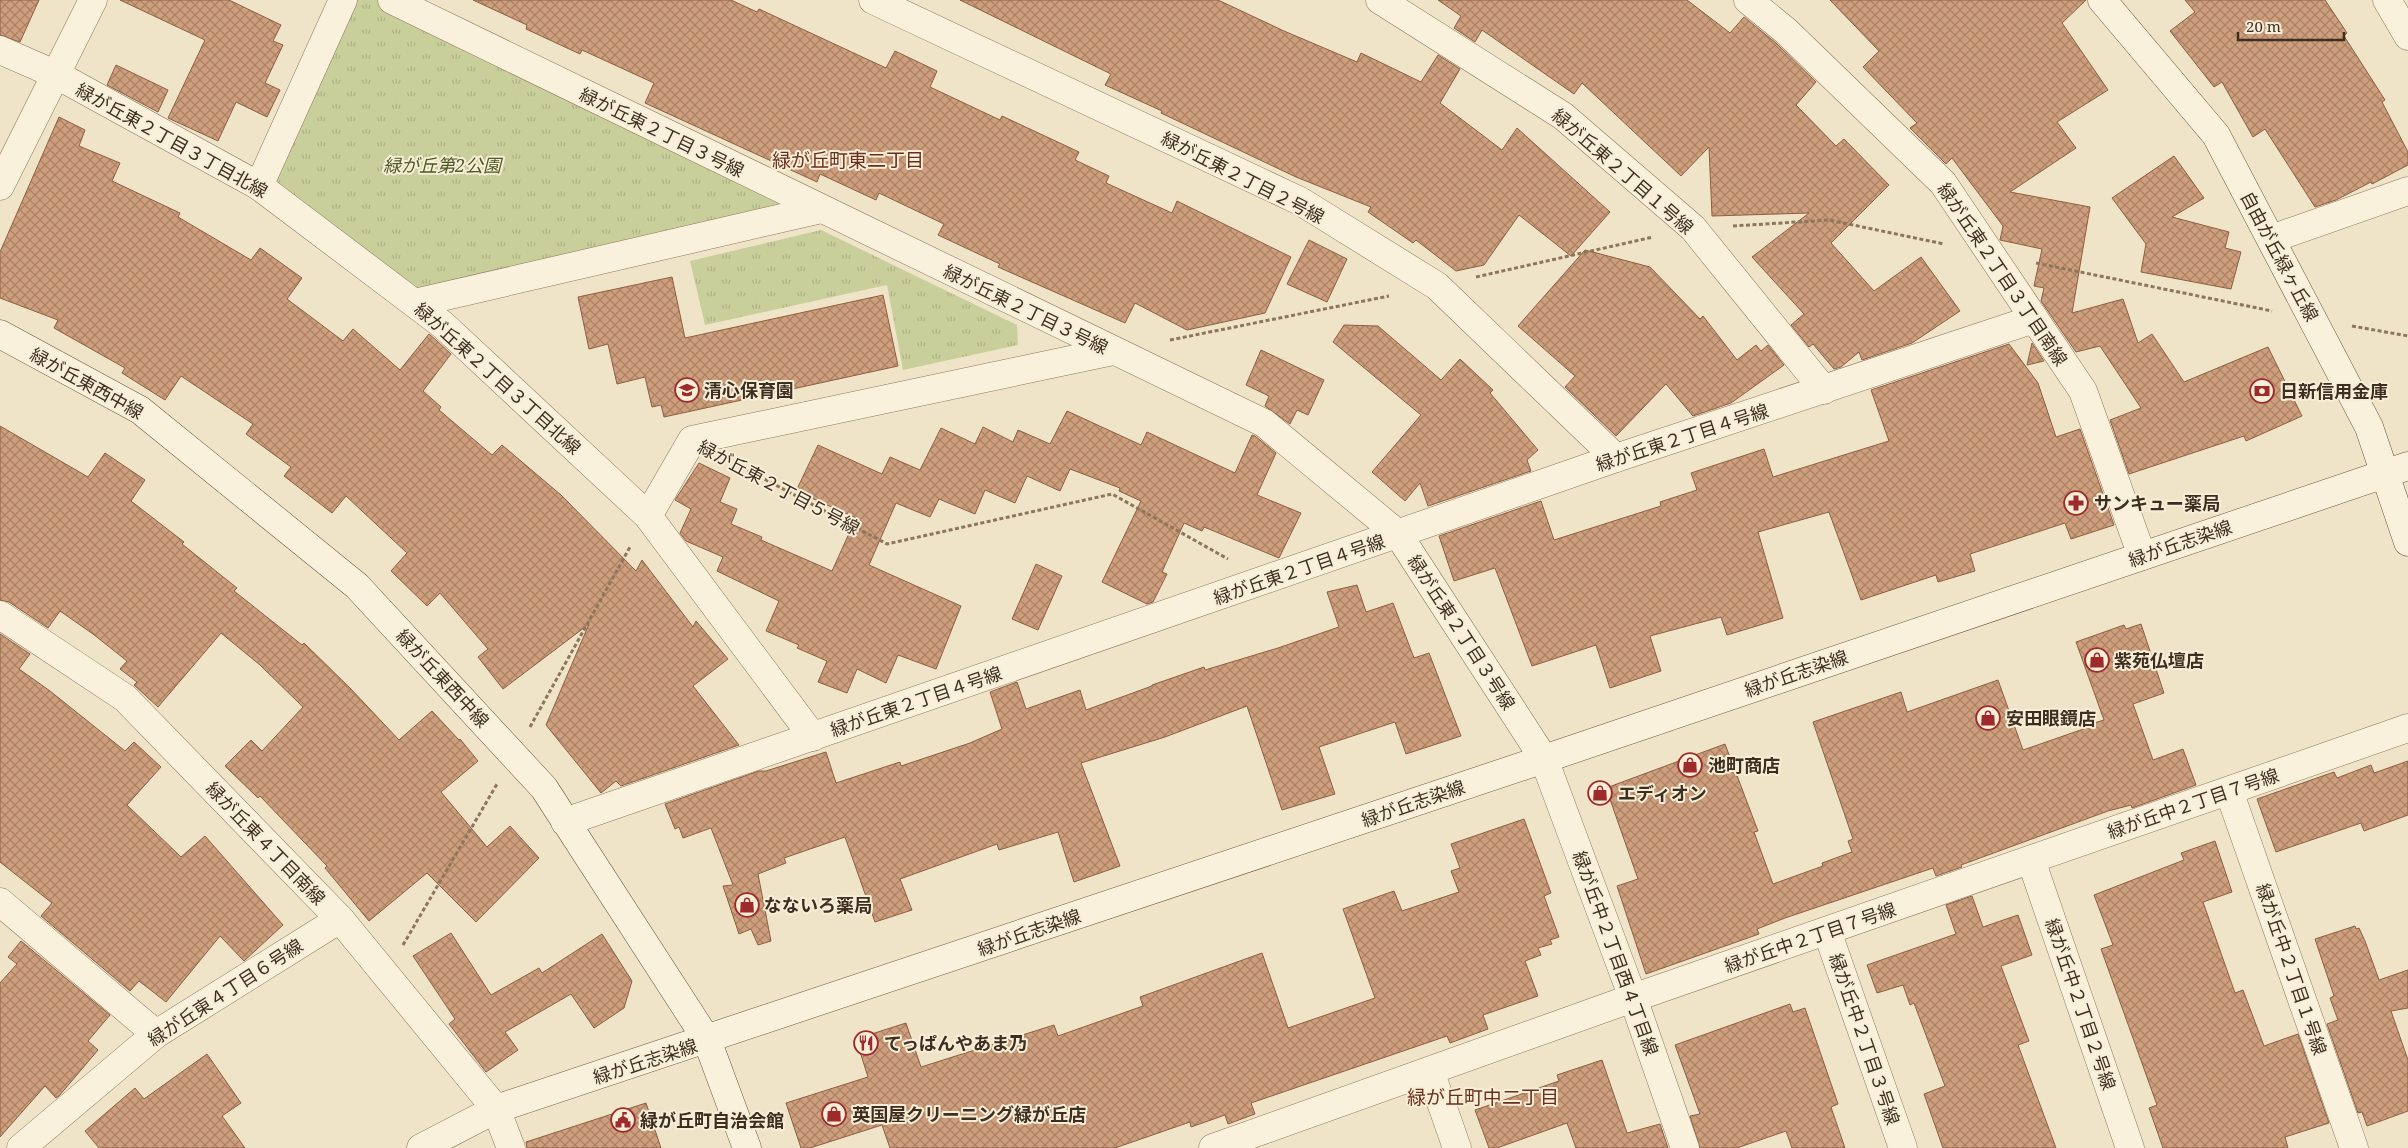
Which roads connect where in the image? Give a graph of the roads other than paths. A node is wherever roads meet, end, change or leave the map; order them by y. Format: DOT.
graph roads {
  1 [pos="93,0"];
  2 [pos="343,0"];
  3 [pos="392,0"];
  4 [pos="873,0"];
  5 [pos="1380,0"];
  6 [pos="1748,0"];
  7 [pos="2102,0"];
  8 [pos="2387,0"];
  9 [pos="2408,36"];
  10 [pos="0,50"];
  11 [pos="57,75"];
  12 [pos="0,186"];
  13 [pos="259,186"];
  14 [pos="2408,191"];
  15 [pos="821,209"];
  16 [pos="2271,239"];
  17 [pos="415,303"];
  18 [pos="2034,319"];
  19 [pos="0,334"];
  20 [pos="1113,351"];
  21 [pos="1824,390"];
  22 [pos="1616,458"];
  23 [pos="2396,469"];
  24 [pos="648,516"];
  25 [pos="1398,534"];
  26 [pos="2408,542"];
  27 [pos="2142,556"];
  28 [pos="0,615"];
  29 [pos="2408,728"];
  30 [pos="813,737"];
  31 [pos="1544,759"];
  32 [pos="2229,791"];
  33 [pos="565,822"];
  34 [pos="2032,860"];
  35 [pos="0,902"];
  36 [pos="340,919"];
  37 [pos="1827,931"];
  38 [pos="1633,998"];
  39 [pos="156,1034"];
  40 [pos="707,1040"];
  41 [pos="1430,1071"];
  42 [pos="496,1109"];
  43 [pos="1223,1146"];
  44 [pos="21,1148"];
  45 [pos="421,1148"];
  46 [pos="511,1148"];
  47 [pos="747,1148"];
  48 [pos="1457,1148"];
  49 [pos="1685,1148"];
  50 [pos="1903,1148"];
  51 [pos="2130,1148"];
  52 [pos="2354,1148"];
  1 -- 11 [label="street"];
  2 -- 13 [label="street"];
  3 -- 15 [label="street, 緑が丘東２丁目３号線"];
  4 -- 22 [label="street, 緑が丘東２丁目２号線"];
  5 -- 21 [label="street, 緑が丘東２丁目１号線"];
  6 -- 18 [label="street, 緑が丘東２丁目３丁目南線"];
  7 -- 16 [label="street, 自由が丘緑ヶ丘線"];
  8 -- 9 [label="street"];
  10 -- 11 [label="street, 緑が丘東２丁目３丁目北線"];
  11 -- 12 [label="street"];
  11 -- 13 [label="street, 緑が丘東２丁目３丁目北線"];
  13 -- 17 [label="street, 緑が丘東２丁目３丁目北線"];
  14 -- 16 [label="street"];
  15 -- 17 [label="street"];
  15 -- 20 [label="street, 緑が丘東２丁目３号線"];
  16 -- 23 [label="street, 自由が丘緑ヶ丘線"];
  17 -- 24 [label="street, 緑が丘東２丁目３丁目北線"];
  18 -- 21 [label="street, 緑が丘東２丁目４号線"];
  18 -- 27 [label="street, 緑が丘東２丁目３丁目南線"];
  19 -- 33 [label="street, 緑が丘東西中線"];
  20 -- 24 [label="street, 緑が丘東２丁目５号線"];
  20 -- 25 [label="street, 緑が丘東２丁目３号線"];
  21 -- 22 [label="street, 緑が丘東２丁目４号線"];
  22 -- 25 [label="street, 緑が丘東２丁目４号線"];
  23 -- 26 [label="street, 自由が丘緑ヶ丘線"];
  23 -- 27 [label="street, 緑が丘志染線"];
  24 -- 30 [label="street, 緑が丘東２丁目３丁目北線"];
  25 -- 30 [label="street, 緑が丘東２丁目４号線"];
  25 -- 31 [label="street, 緑が丘東２丁目３号線"];
  27 -- 31 [label="street, 緑が丘志染線"];
  28 -- 36 [label="street, 緑が丘東４丁目南線"];
  29 -- 32 [label="street, 緑が丘中２丁目７号線"];
  30 -- 33 [label="street, 緑が丘東２丁目４号線"];
  31 -- 38 [label="street, 緑が丘中２丁目西４丁目線"];
  31 -- 40 [label="street, 緑が丘志染線"];
  32 -- 34 [label="street, 緑が丘中２丁目７号線"];
  32 -- 52 [label="street, 緑が丘中２丁目１号線"];
  33 -- 40 [label="street, 緑が丘東西中線"];
  34 -- 37 [label="street, 緑が丘中２丁目７号線"];
  34 -- 51 [label="street, 緑が丘中２丁目２号線"];
  35 -- 39 [label="street"];
  36 -- 39 [label="street, 緑が丘東４丁目６号線"];
  36 -- 42 [label="street, 緑が丘東４丁目南線"];
  37 -- 38 [label="street, 緑が丘中２丁目７号線"];
  37 -- 50 [label="street, 緑が丘中２丁目３号線"];
  38 -- 41 [label="street, 緑が丘中２丁目７号線"];
  38 -- 49 [label="street, 緑が丘中２丁目西４丁目線"];
  39 -- 44 [label="street, 緑が丘東４丁目６号線"];
  40 -- 42 [label="street, 緑が丘志染線"];
  40 -- 47 [label="street, 緑が丘東西中線"];
  41 -- 43 [label="street, 緑が丘中２丁目７号線"];
  41 -- 48 [label="street"];
  42 -- 45 [label="street, 緑が丘志染線"];
  42 -- 46 [label="street, 緑が丘東４丁目南線"];
}
